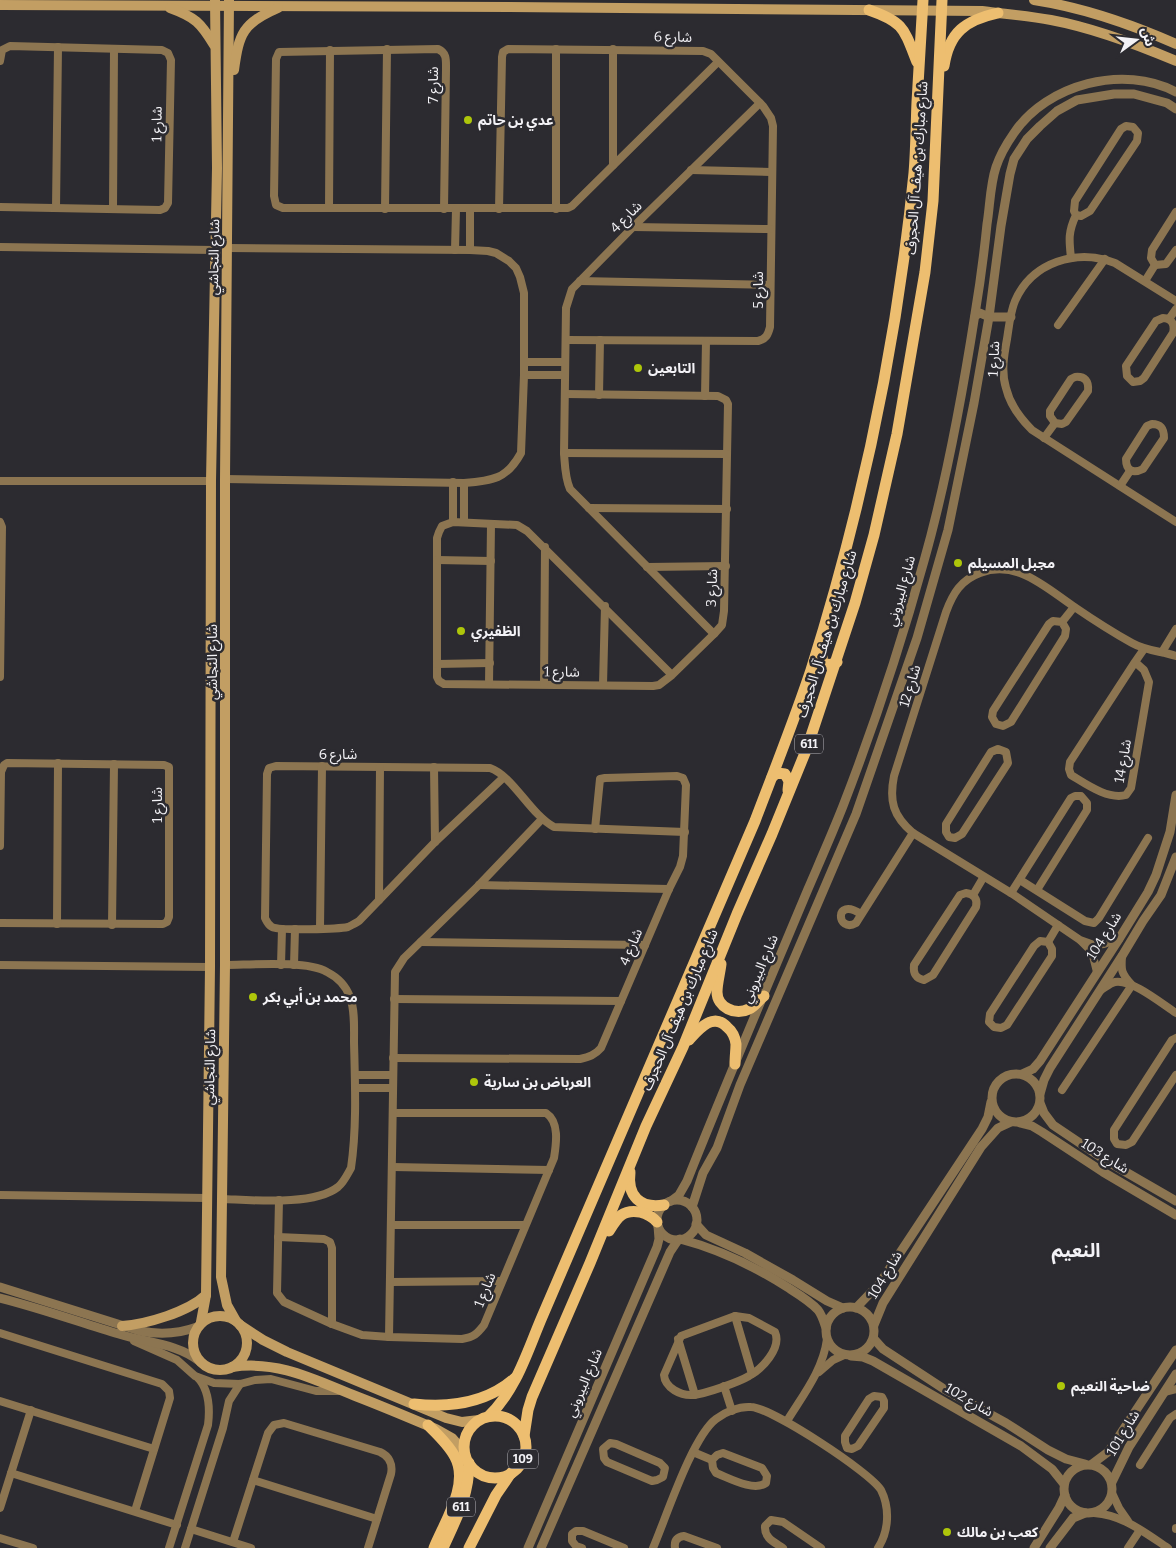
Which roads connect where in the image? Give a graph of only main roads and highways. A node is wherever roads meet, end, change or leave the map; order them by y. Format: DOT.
graph roads {
  1 [pos="475,0"];
  2 [pos="1034,0"];
  3 [pos="215,3"];
  4 [pos="229,3"];
  5 [pos="510,3"];
  6 [pos="0,5"];
  7 [pos="922,5"];
  8 [pos="942,5"];
  9 [pos="162,6"];
  10 [pos="283,6"];
  11 [pos="463,6"];
  12 [pos="869,10"];
  13 [pos="998,13"];
  14 [pos="1176,44"];
  15 [pos="214,45"];
  16 [pos="1176,61"];
  17 [pos="918,68"];
  18 [pos="229,103"];
  19 [pos="938,105"];
  20 [pos="226,372"];
  21 [pos="213,374"];
  22 [pos="213,397"];
  23 [pos="226,398"];
  24 [pos="211,579"];
  25 [pos="226,580"];
  26 [pos="833,597"];
  27 [pos="211,601"];
  28 [pos="226,603"];
  29 [pos="836,662"];
  30 [pos="772,777"];
  31 [pos="788,792"];
  32 [pos="723,950"];
  33 [pos="764,996"];
  34 [pos="683,1047"];
  35 [pos="735,1064"];
  36 [pos="208,1096"];
  37 [pos="224,1097"];
  38 [pos="208,1119"];
  39 [pos="223,1119"];
  40 [pos="646,1126"];
  41 [pos="667,1203"];
  42 [pos="657,1224"];
  43 [pos="590,1263"];
  44 [pos="206,1295"];
  45 [pos="238,1323"];
  46 [pos="199,1324"];
  47 [pos="121,1330"];
  48 [pos="232,1367"];
  49 [pos="518,1375"];
  50 [pos="414,1404"];
  51 [pos="484,1418"];
  52 [pos="428,1425"];
  53 [pos="524,1436"];
  54 [pos="467,1457"];
  55 [pos="511,1473"];
  56 [pos="434,1548"];
  57 [pos="443,1548"];
  58 [pos="469,1548"];
  1 -- 11 [label="main road"];
  2 -- 14 [label="main road"];
  3 -- 4 [label="main road"];
  3 -- 9 [label="main road"];
  3 -- 15 [label="main road, شارع النجاشي"];
  4 -- 10 [label="main road"];
  4 -- 18 [label="main road, شارع النجاشي"];
  5 -- 11 [label="main road"];
  5 -- 12 [label="main road"];
  6 -- 9 [label="main road"];
  7 -- 8 [label="main road"];
  7 -- 12 [label="main road"];
  7 -- 17 [label="main road, شارع مبارك بن هيف آل الحجرف / 611"];
  8 -- 13 [label="main road"];
  8 -- 19 [label="main road, شارع مبارك بن هيف آل الحجرف / 611"];
  9 -- 15 [label="main road"];
  10 -- 11 [label="main road"];
  10 -- 18 [label="main road"];
  12 -- 17 [label="main road"];
  13 -- 16 [label="main road"];
  13 -- 19 [label="main road"];
  15 -- 21 [label="main road, شارع النجاشي"];
  17 -- 26 [label="main road, شارع مبارك بن هيف آل الحجرف / 611"];
  18 -- 20 [label="main road, شارع النجاشي"];
  19 -- 29 [label="main road, شارع مبارك بن هيف آل الحجرف / 611"];
  20 -- 21 [label="main road"];
  20 -- 23 [label="main road, شارع النجاشي"];
  21 -- 22 [label="main road, شارع النجاشي"];
  22 -- 23 [label="main road"];
  22 -- 24 [label="main road, شارع النجاشي"];
  23 -- 25 [label="main road, شارع النجاشي"];
  24 -- 25 [label="main road"];
  24 -- 27 [label="main road, شارع النجاشي"];
  25 -- 28 [label="main road, شارع النجاشي"];
  26 -- 29 [label="main road"];
  26 -- 30 [label="main road, شارع مبارك بن هيف آل الحجرف / 611"];
  27 -- 28 [label="main road"];
  27 -- 36 [label="main road, شارع النجاشي"];
  28 -- 37 [label="main road, شارع النجاشي"];
  29 -- 31 [label="main road, شارع مبارك بن هيف آل الحجرف / 611"];
  30 -- 31 [label="main road"];
  30 -- 49 [label="main road, شارع مبارك بن هيف آل الحجرف / 611"];
  31 -- 32 [label="main road, شارع مبارك بن هيف آل الحجرف / 611"];
  32 -- 33 [label="main road"];
  32 -- 34 [label="main road, شارع مبارك بن هيف آل الحجرف / 611"];
  34 -- 35 [label="main road"];
  34 -- 40 [label="main road, شارع مبارك بن هيف آل الحجرف / 611"];
  36 -- 37 [label="main road"];
  36 -- 38 [label="main road, شارع النجاشي"];
  37 -- 39 [label="main road, شارع النجاشي"];
  38 -- 39 [label="main road"];
  38 -- 44 [label="main road, شارع النجاشي"];
  39 -- 45 [label="main road, شارع النجاشي"];
  40 -- 41 [label="main road"];
  40 -- 43 [label="main road, شارع مبارك بن هيف آل الحجرف / 611"];
  42 -- 43 [label="main road"];
  43 -- 53 [label="main road, شارع مبارك بن هيف آل الحجرف / 611"];
  44 -- 46 [label="main road, شارع النجاشي"];
  44 -- 47 [label="main road"];
  45 -- 46 [label="main road"];
  45 -- 48 [label="main road"];
  45 -- 50 [label="main road"];
  46 -- 48 [label="main road"];
  48 -- 52 [label="main road"];
  49 -- 50 [label="main road"];
  49 -- 51 [label="main road, شارع مبارك بن هيف آل الحجرف / 611"];
  50 -- 51 [label="main road"];
  51 -- 53 [label="main road, 109"];
  51 -- 54 [label="main road"];
  52 -- 54 [label="main road"];
  52 -- 56 [label="main road"];
  53 -- 55 [label="main road, 109"];
  54 -- 55 [label="main road, 109"];
  54 -- 57 [label="main road, 611"];
  55 -- 58 [label="main road, 611"];
}
